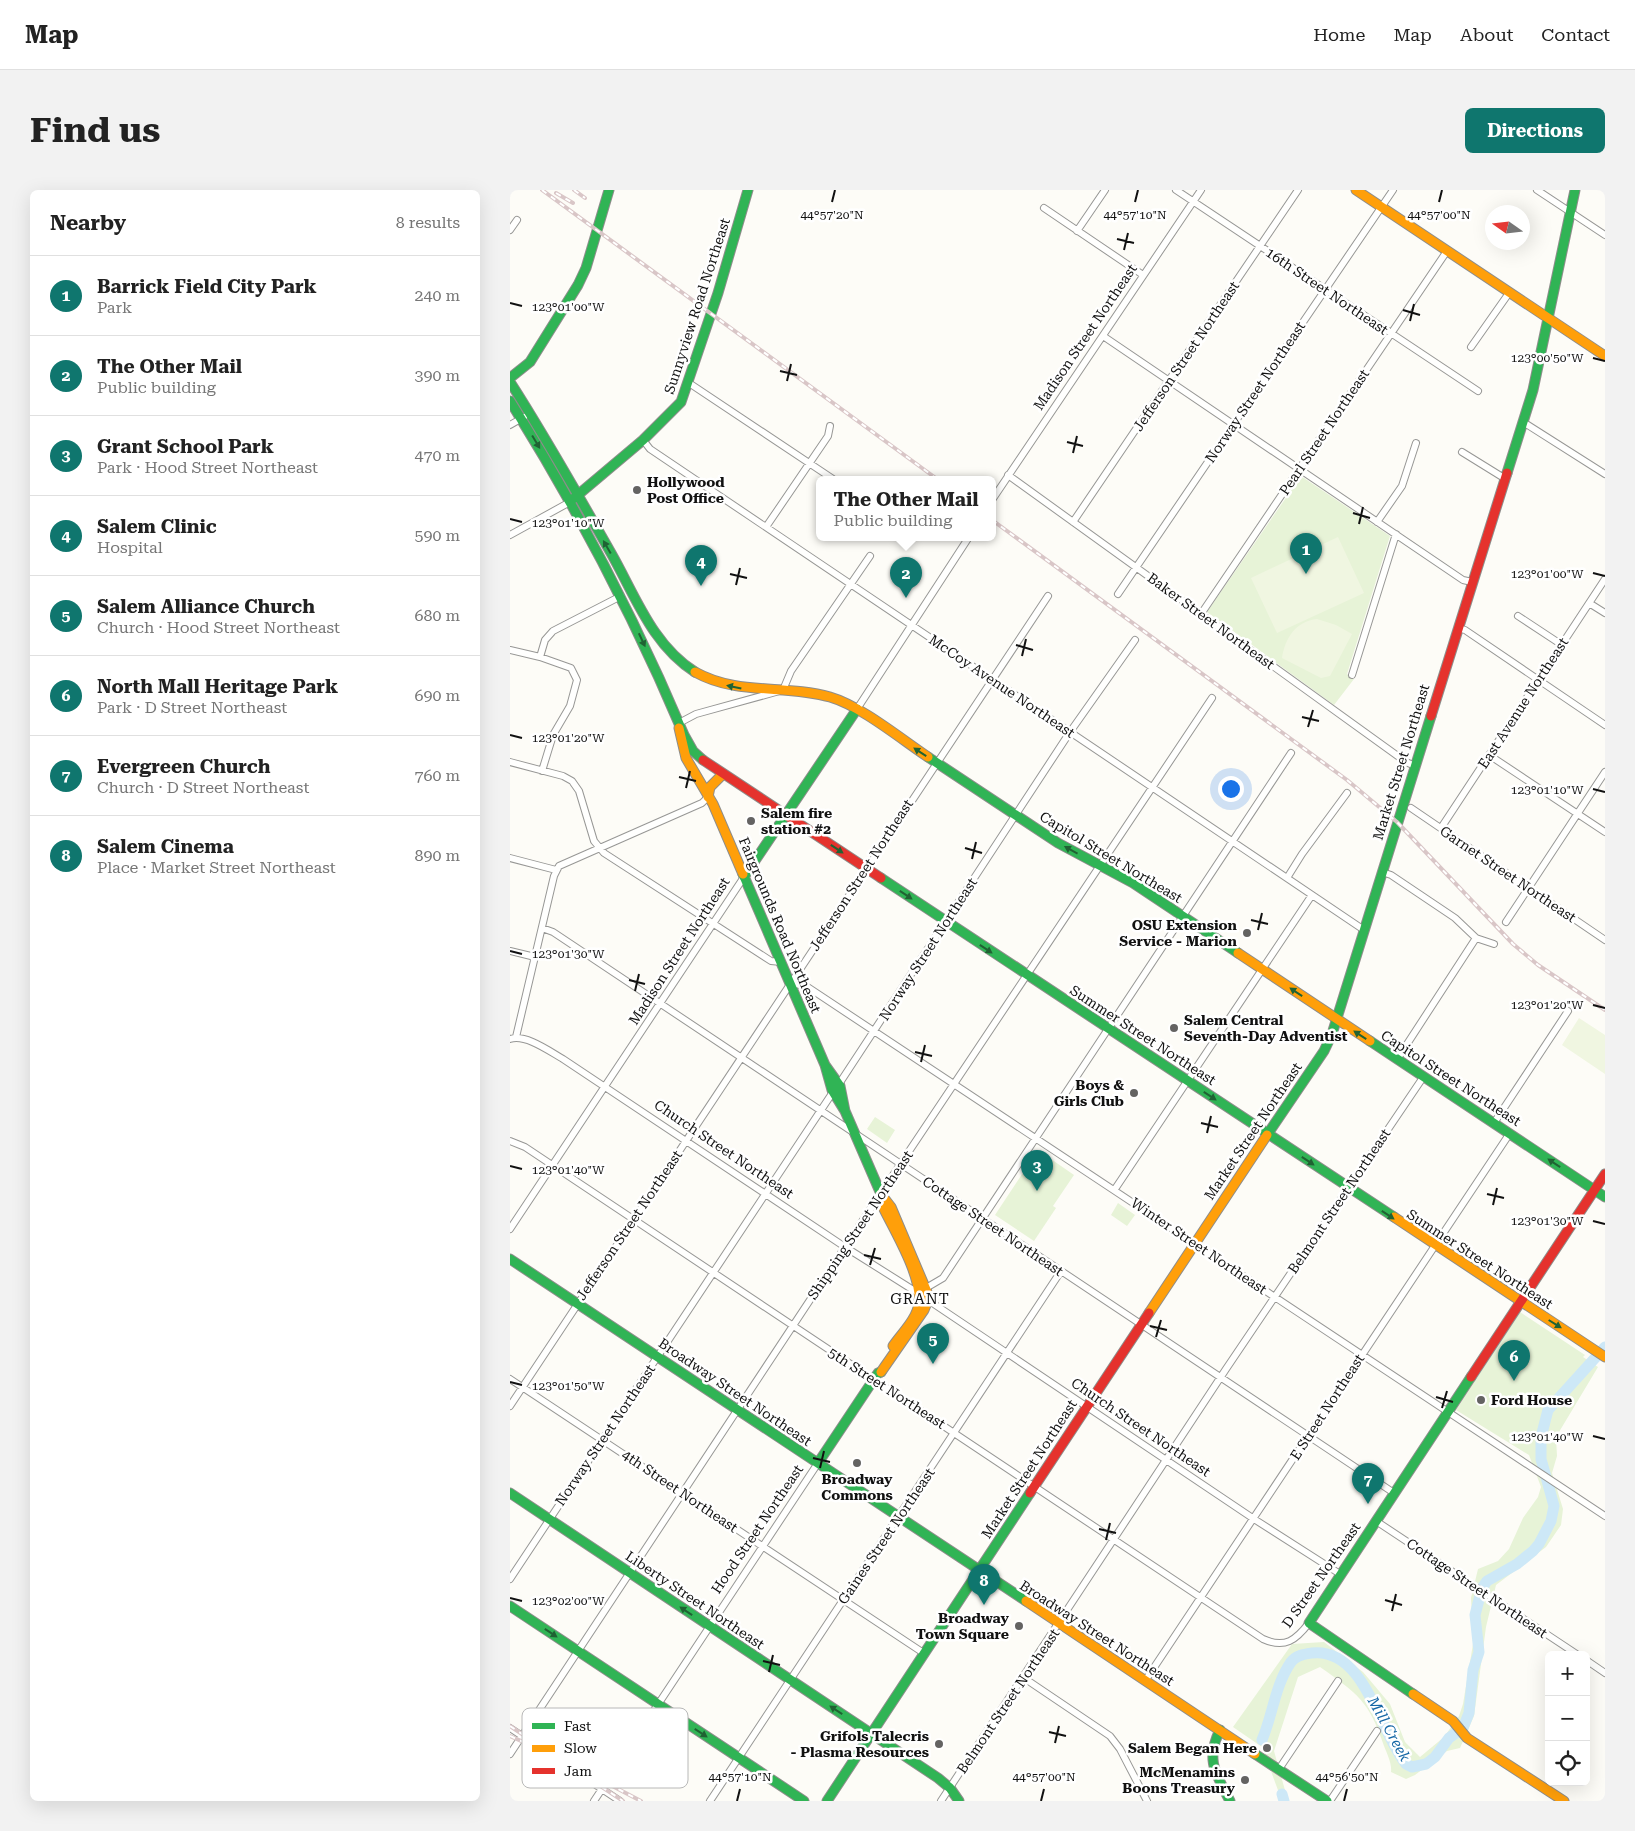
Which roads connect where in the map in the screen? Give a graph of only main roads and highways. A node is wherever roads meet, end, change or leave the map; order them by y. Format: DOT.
graph roads {
  1 [pos="609,190"];
  2 [pos="748,190"];
  3 [pos="1356,190"];
  4 [pos="1575,190"];
  5 [pos="1548,319"];
  6 [pos="1605,356"];
  7 [pos="510,380"];
  8 [pos="510,401"];
  9 [pos="578,495"];
  10 [pos="570,502"];
  11 [pos="600,558"];
  12 [pos="631,590"];
  13 [pos="621,596"];
  14 [pos="654,631"];
  15 [pos="856,709"];
  16 [pos="679,724"];
  17 [pos="723,774"];
  18 [pos="708,797"];
  19 [pos="786,815"];
  20 [pos="744,877"];
  21 [pos="1336,1019"];
  22 [pos="1268,1135"];
  23 [pos="1605,1174"];
  24 [pos="1595,1190"];
  25 [pos="1605,1197"];
  26 [pos="510,1259"];
  27 [pos="922,1290"];
  28 [pos="928,1300"];
  29 [pos="1521,1303"];
  30 [pos="1605,1357"];
  31 [pos="876,1376"];
  32 [pos="818,1463"];
  33 [pos="510,1493"];
  34 [pos="978,1571"];
  35 [pos="510,1606"];
  36 [pos="663,1708"];
  37 [pos="688,1724"];
  38 [pos="1220,1730"];
  39 [pos="872,1734"];
  40 [pos="804,1801"];
  41 [pos="827,1801"];
  42 [pos="959,1801"];
  43 [pos="1230,1801"];
  44 [pos="1329,1801"];
  45 [pos="1564,1801"];
  1 -- 7 [label="main road"];
  2 -- 9 [label="main road, Sunnyview Road Northeast"];
  3 -- 5 [label="main road"];
  4 -- 5 [label="main road, Market Street Northeast"];
  5 -- 6 [label="main road"];
  5 -- 21 [label="main road, Market Street Northeast"];
  7 -- 9 [label="main road"];
  8 -- 10 [label="main road, one-way"];
  9 -- 10 [label="main road, Sunnyview Road Northeast"];
  12 -- 9 [label="main road, one-way"];
  10 -- 11 [label="main road"];
  11 -- 12 [label="main road"];
  11 -- 13 [label="main road"];
  12 -- 14 [label="main road, Capitol Street Northeast"];
  13 -- 14 [label="main road"];
  13 -- 16 [label="main road, one-way"];
  15 -- 14 [label="main road, Capitol Street Northeast, one-way"];
  15 -- 19 [label="main road, Madison Street Northeast"];
  21 -- 15 [label="main road, Capitol Street Northeast, one-way"];
  16 -- 17 [label="main road, Summer Street Northeast"];
  16 -- 18 [label="main road, Fairgrounds Road Northeast"];
  17 -- 18 [label="main road"];
  17 -- 19 [label="main road, Summer Street Northeast"];
  18 -- 20 [label="main road, Fairgrounds Road Northeast"];
  19 -- 20 [label="main road, Madison Street Northeast"];
  19 -- 22 [label="main road, Summer Street Northeast, one-way"];
  20 -- 27 [label="main road, Fairgrounds Road Northeast"];
  21 -- 22 [label="main road, Market Street Northeast"];
  24 -- 21 [label="main road, Capitol Street Northeast, one-way"];
  22 -- 29 [label="main road, Summer Street Northeast, one-way"];
  22 -- 34 [label="main road, Market Street Northeast"];
  23 -- 24 [label="main road, D Street Northeast"];
  24 -- 25 [label="main road, Capitol Street Northeast"];
  24 -- 29 [label="main road, D Street Northeast"];
  26 -- 32 [label="main road, Broadway Street Northeast"];
  27 -- 28 [label="main road, Fairgrounds Road Northeast"];
  27 -- 31 [label="main road"];
  28 -- 31 [label="main road, Hood Street Northeast"];
  29 -- 30 [label="main road, Summer Street Northeast, one-way"];
  29 -- 45 [label="main road, D Street Northeast"];
  31 -- 32 [label="main road, Hood Street Northeast"];
  32 -- 34 [label="main road, Broadway Street Northeast"];
  39 -- 33 [label="main road, Liberty Street Northeast, one-way"];
  34 -- 38 [label="main road, Broadway Street Northeast"];
  34 -- 39 [label="main road, Market Street Northeast"];
  35 -- 36 [label="main road, one-way"];
  37 -- 40 [label="main road, one-way"];
  38 -- 43 [label="main road"];
  38 -- 44 [label="main road, Broadway Street Northeast"];
  39 -- 41 [label="main road, Market Street Northeast"];
  39 -- 42 [label="main road, Liberty Street Northeast"];
}
